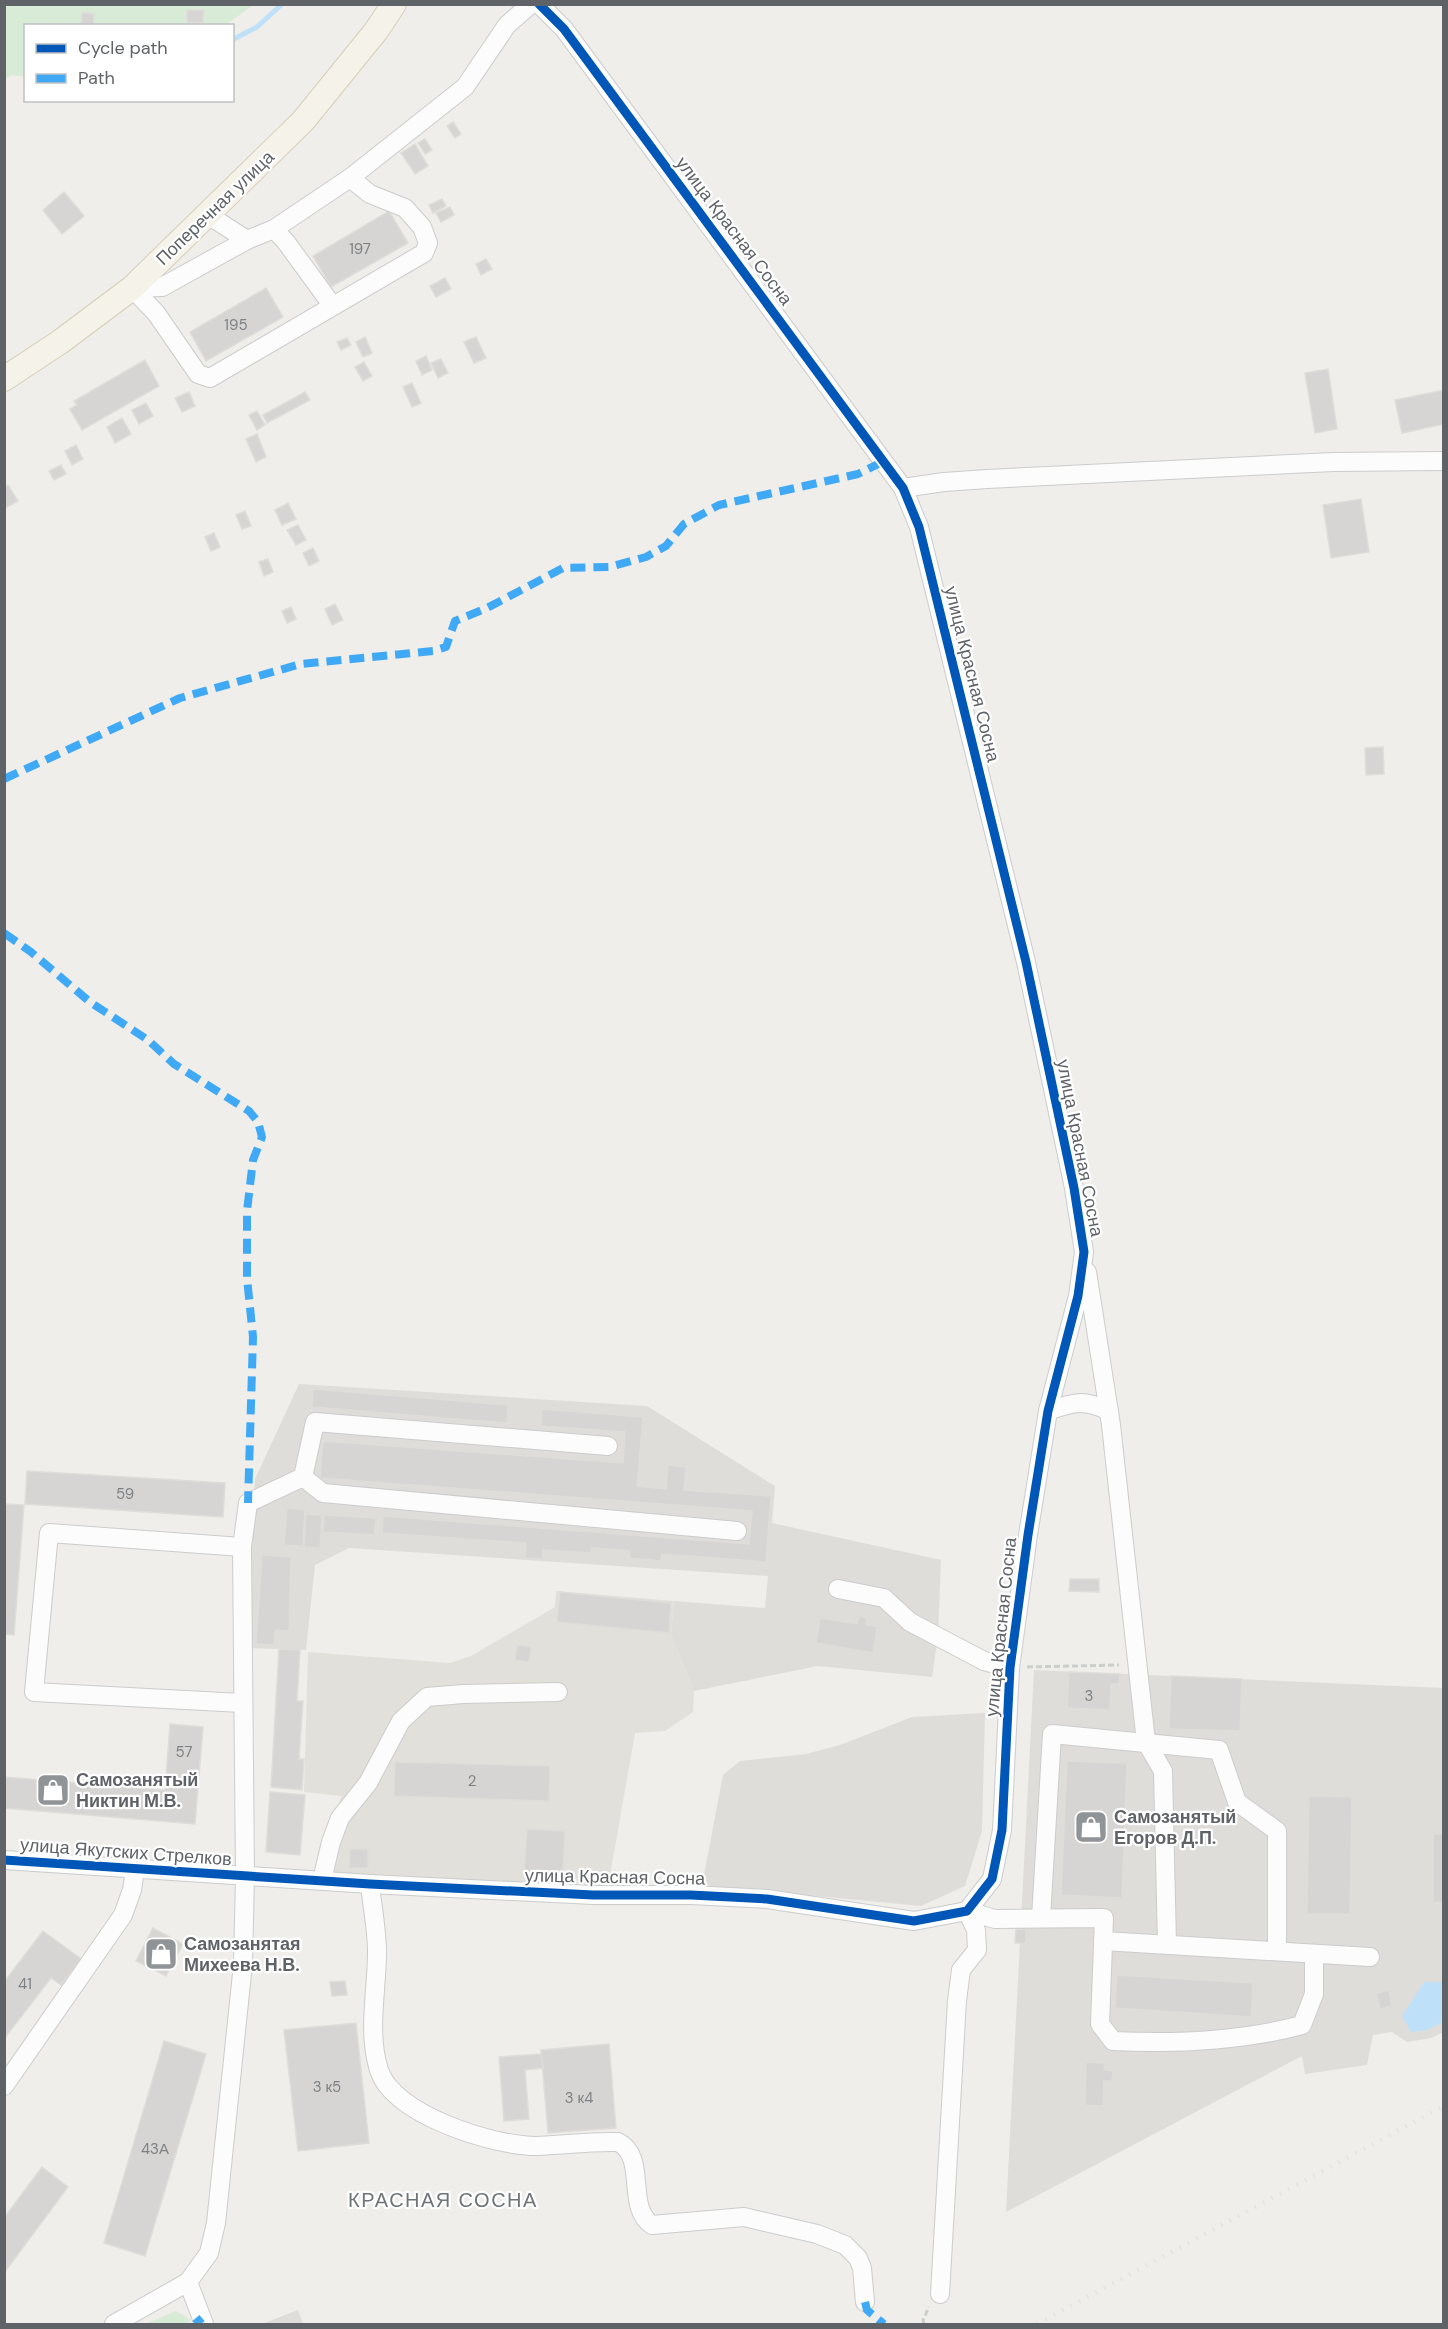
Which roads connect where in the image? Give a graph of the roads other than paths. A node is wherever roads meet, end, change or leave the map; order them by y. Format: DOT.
graph roads {
  1 [pos="394,4"];
  2 [pos="531,4"];
  3 [pos="539,4"];
  4 [pos="350,178"];
  5 [pos="208,215"];
  6 [pos="274,229"];
  7 [pos="247,240"];
  8 [pos="132,288"];
  9 [pos="332,305"];
  10 [pos="4,379"];
  11 [pos="1443,461"];
  12 [pos="903,488"];
  13 [pos="1084,1252"];
  14 [pos="1048,1411"];
  15 [pos="1109,1411"];
  16 [pos="608,1446"];
  17 [pos="303,1477"];
  18 [pos="737,1531"];
  19 [pos="242,1547"];
  20 [pos="838,1589"];
  21 [pos="1010,1668"];
  22 [pos="558,1692"];
  23 [pos="242,1703"];
  24 [pos="1146,1742"];
  25 [pos="4,1860"];
  26 [pos="135,1870"];
  27 [pos="245,1876"];
  28 [pos="322,1880"];
  29 [pos="370,1884"];
  30 [pos="967,1911"];
  31 [pos="1041,1918"];
  32 [pos="1103,1941"];
  33 [pos="1167,1944"];
  34 [pos="1277,1951"];
  35 [pos="1314,1954"];
  36 [pos="1370,1957"];
  37 [pos="4,2086"];
  38 [pos="188,2282"];
  39 [pos="940,2294"];
  40 [pos="865,2302"];
  41 [pos="114,2325"];
  42 [pos="204,2325"];
  1 -- 5 [label="main road, Поперечная улица"];
  2 -- 4 [label="street"];
  3 -- 12 [label="street, улица Красная Сосна"];
  4 -- 6 [label="street"];
  4 -- 9 [label="street"];
  5 -- 7 [label="street"];
  5 -- 8 [label="main road, Поперечная улица"];
  6 -- 7 [label="street"];
  6 -- 9 [label="street"];
  7 -- 8 [label="street"];
  8 -- 9 [label="street"];
  8 -- 10 [label="main road, Поперечная улица"];
  11 -- 12 [label="street"];
  12 -- 13 [label="street, улица Красная Сосна"];
  13 -- 14 [label="street, улица Красная Сосна"];
  13 -- 15 [label="street"];
  14 -- 15 [label="street"];
  14 -- 21 [label="street, улица Красная Сосна"];
  15 -- 24 [label="street"];
  16 -- 17 [label="street"];
  17 -- 18 [label="street"];
  17 -- 19 [label="street"];
  19 -- 23 [label="street"];
  19 -- 23 [label="street"];
  20 -- 21 [label="street"];
  21 -- 30 [label="street, улица Красная Сосна"];
  22 -- 28 [label="street"];
  23 -- 27 [label="street"];
  24 -- 31 [label="street"];
  24 -- 33 [label="street"];
  24 -- 34 [label="street"];
  25 -- 26 [label="street, улица Якутских Стрелков"];
  26 -- 27 [label="street, улица Якутских Стрелков"];
  26 -- 37 [label="street"];
  27 -- 28 [label="street, улица Красная Сосна"];
  27 -- 38 [label="street, улица Якутских Стрелков"];
  28 -- 29 [label="street, улица Красная Сосна"];
  29 -- 30 [label="street, улица Красная Сосна"];
  29 -- 40 [label="street"];
  30 -- 31 [label="street"];
  30 -- 39 [label="street"];
  31 -- 32 [label="street"];
  32 -- 33 [label="street"];
  32 -- 35 [label="street"];
  33 -- 34 [label="street"];
  34 -- 35 [label="street"];
  35 -- 36 [label="street"];
  38 -- 41 [label="street, улица Якутских Стрелков"];
  38 -- 42 [label="street"];
}
